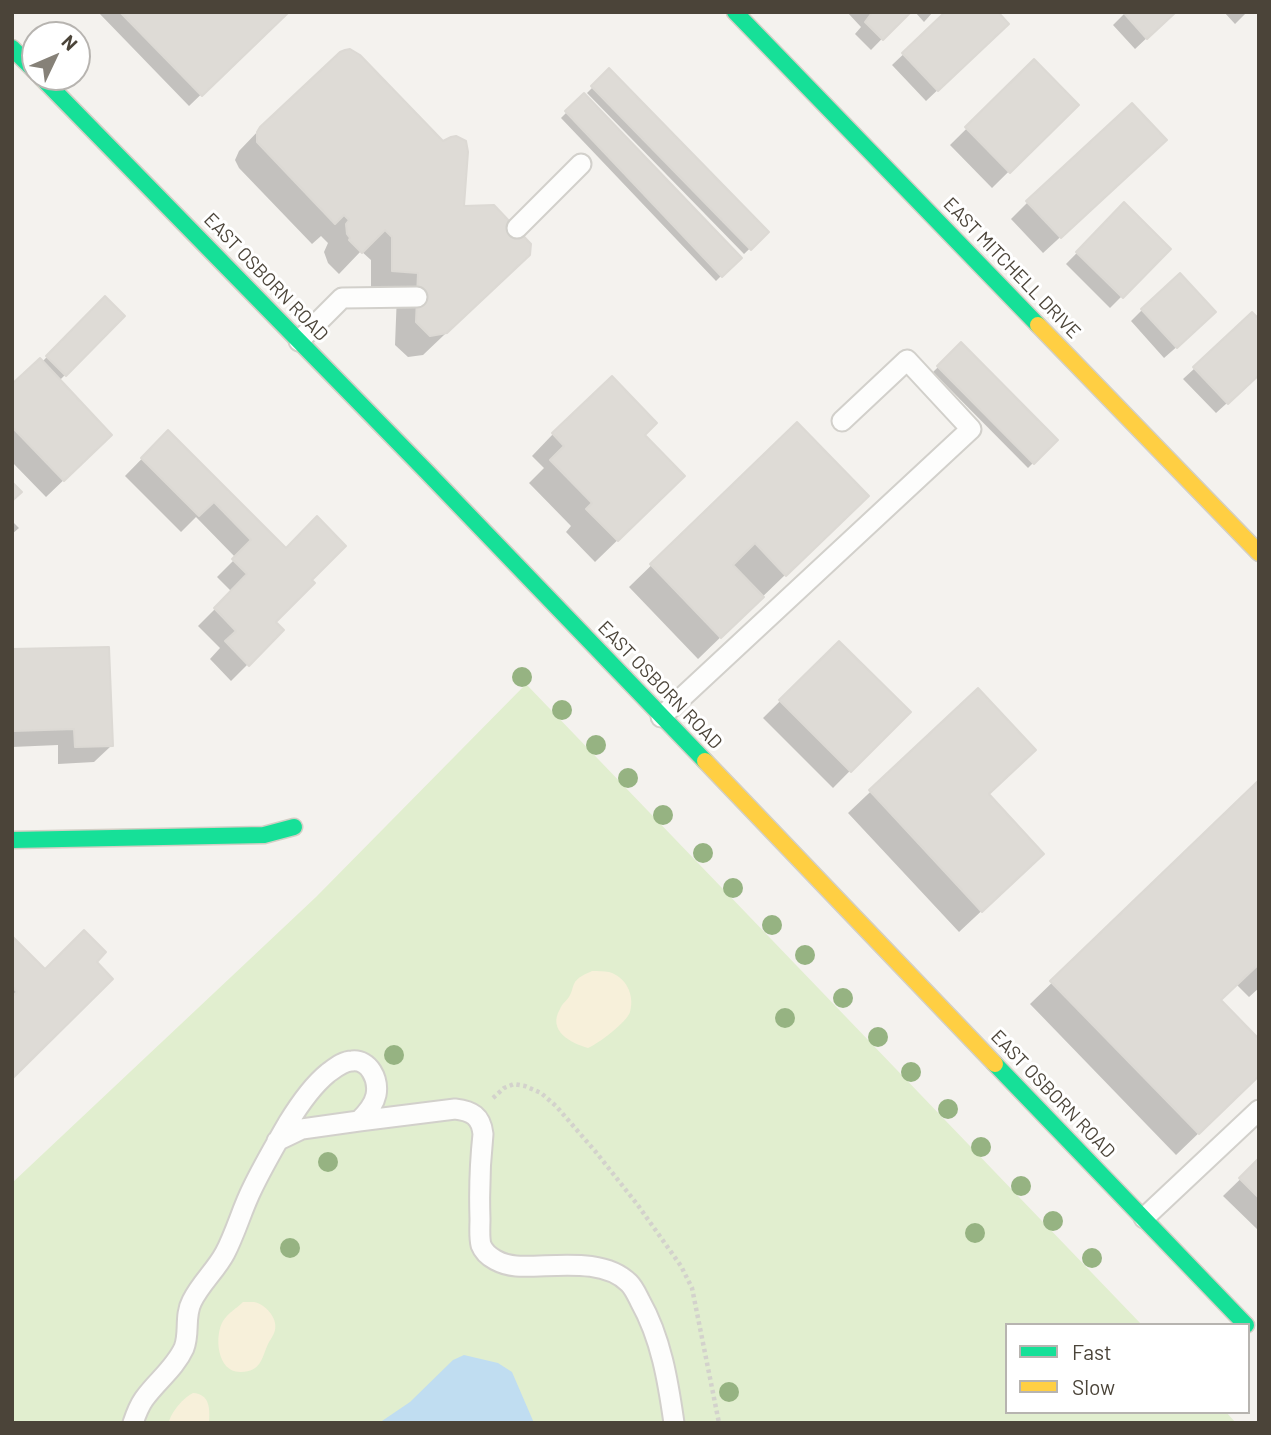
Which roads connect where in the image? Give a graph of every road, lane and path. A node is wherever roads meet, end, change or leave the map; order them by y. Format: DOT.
graph roads {
  1 [pos="736,12"];
  2 [pos="55,91"];
  3 [pos="581,164"];
  4 [pos="517,228"];
  5 [pos="417,297"];
  6 [pos="299,341"];
  7 [pos="842,421"];
  8 [pos="1259,553"];
  9 [pos="662,717"];
  10 [pos="294,827"];
  11 [pos="12,840"];
  12 [pos="1259,1110"];
  13 [pos="476,1116"];
  14 [pos="359,1121"];
  15 [pos="278,1141"];
  16 [pos="1144,1218"];
  17 [pos="1244,1323"];
  18 [pos="133,1423"];
  19 [pos="674,1423"];
  20 [pos="719,1423"];
  1 -- 8 [label="main road, EAST MITCHELL DRIVE"];
  2 -- 6 [label="main road, EAST OSBORN ROAD"];
  3 -- 4 [label="lane"];
  5 -- 6 [label="lane"];
  6 -- 9 [label="main road, EAST OSBORN ROAD"];
  7 -- 9 [label="lane"];
  9 -- 16 [label="main road, EAST OSBORN ROAD"];
  10 -- 11 [label="main road"];
  12 -- 16 [label="lane"];
  13 -- 14 [label="lane"];
  13 -- 19 [label="lane"];
  13 -- 20 [label="path"];
  14 -- 15 [label="lane"];
  14 -- 15 [label="lane"];
  15 -- 18 [label="lane"];
  16 -- 17 [label="main road, EAST OSBORN ROAD"];
}
